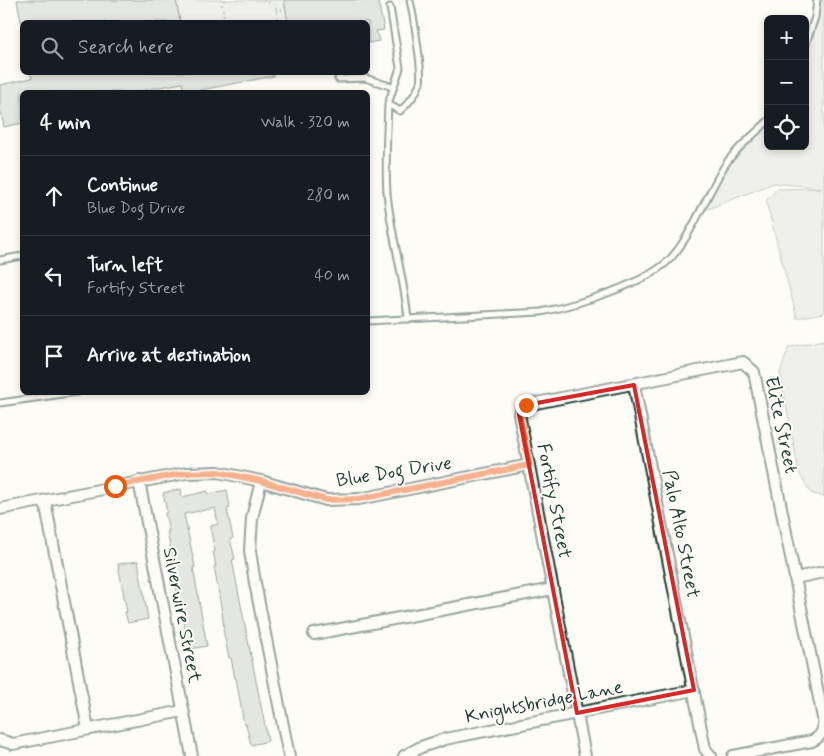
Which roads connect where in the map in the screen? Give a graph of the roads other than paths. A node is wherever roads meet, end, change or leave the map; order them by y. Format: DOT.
graph roads {
  1 [pos="817,0"];
  2 [pos="410,1"];
  3 [pos="390,7"];
  4 [pos="809,35"];
  5 [pos="338,79"];
  6 [pos="393,87"];
  7 [pos="388,104"];
  8 [pos="764,125"];
  9 [pos="20,256"];
  10 [pos="0,260"];
  11 [pos="408,319"];
  12 [pos="370,321"];
  13 [pos="634,385"];
  14 [pos="56,395"];
  15 [pos="0,403"];
  16 [pos="529,465"];
  17 [pos="139,481"];
  18 [pos="261,481"];
  19 [pos="44,501"];
  20 [pos="0,508"];
  21 [pos="824,572"];
  22 [pos="795,578"];
  23 [pos="553,589"];
  24 [pos="314,634"];
  25 [pos="694,690"];
  26 [pos="183,711"];
  27 [pos="577,713"];
  28 [pos="88,729"];
  29 [pos="0,740"];
  30 [pos="192,756"];
  31 [pos="289,756"];
  32 [pos="404,756"];
  33 [pos="585,756"];
  34 [pos="711,756"];
  35 [pos="733,756"];
  1 -- 4 [label="lane"];
  2 -- 7 [label="lane"];
  3 -- 6 [label="lane"];
  5 -- 6 [label="lane"];
  6 -- 7 [label="lane"];
  7 -- 11 [label="lane"];
  8 -- 11 [label="lane"];
  9 -- 10 [label="lane"];
  11 -- 12 [label="lane"];
  13 -- 16 [label="street, Fortify Street"];
  13 -- 22 [label="street, Elite Street"];
  13 -- 25 [label="street, Palo Alto Street"];
  14 -- 15 [label="lane"];
  16 -- 18 [label="street, Blue Dog Drive"];
  16 -- 23 [label="street, Fortify Street"];
  17 -- 18 [label="street, Blue Dog Drive"];
  17 -- 19 [label="street, Blue Dog Drive"];
  17 -- 26 [label="street, Silverwire Street"];
  18 -- 31 [label="street"];
  19 -- 20 [label="street, Blue Dog Drive"];
  19 -- 28 [label="street"];
  21 -- 22 [label="street"];
  22 -- 35 [label="street"];
  23 -- 24 [label="street"];
  23 -- 27 [label="street, Fortify Street"];
  25 -- 27 [label="street, Knightsbridge Lane"];
  25 -- 34 [label="street, Palo Alto Street"];
  26 -- 28 [label="street"];
  26 -- 30 [label="street, Silverwire Street"];
  27 -- 32 [label="street, Knightsbridge Lane"];
  27 -- 33 [label="street, Fortify Street"];
  28 -- 29 [label="street"];
}
